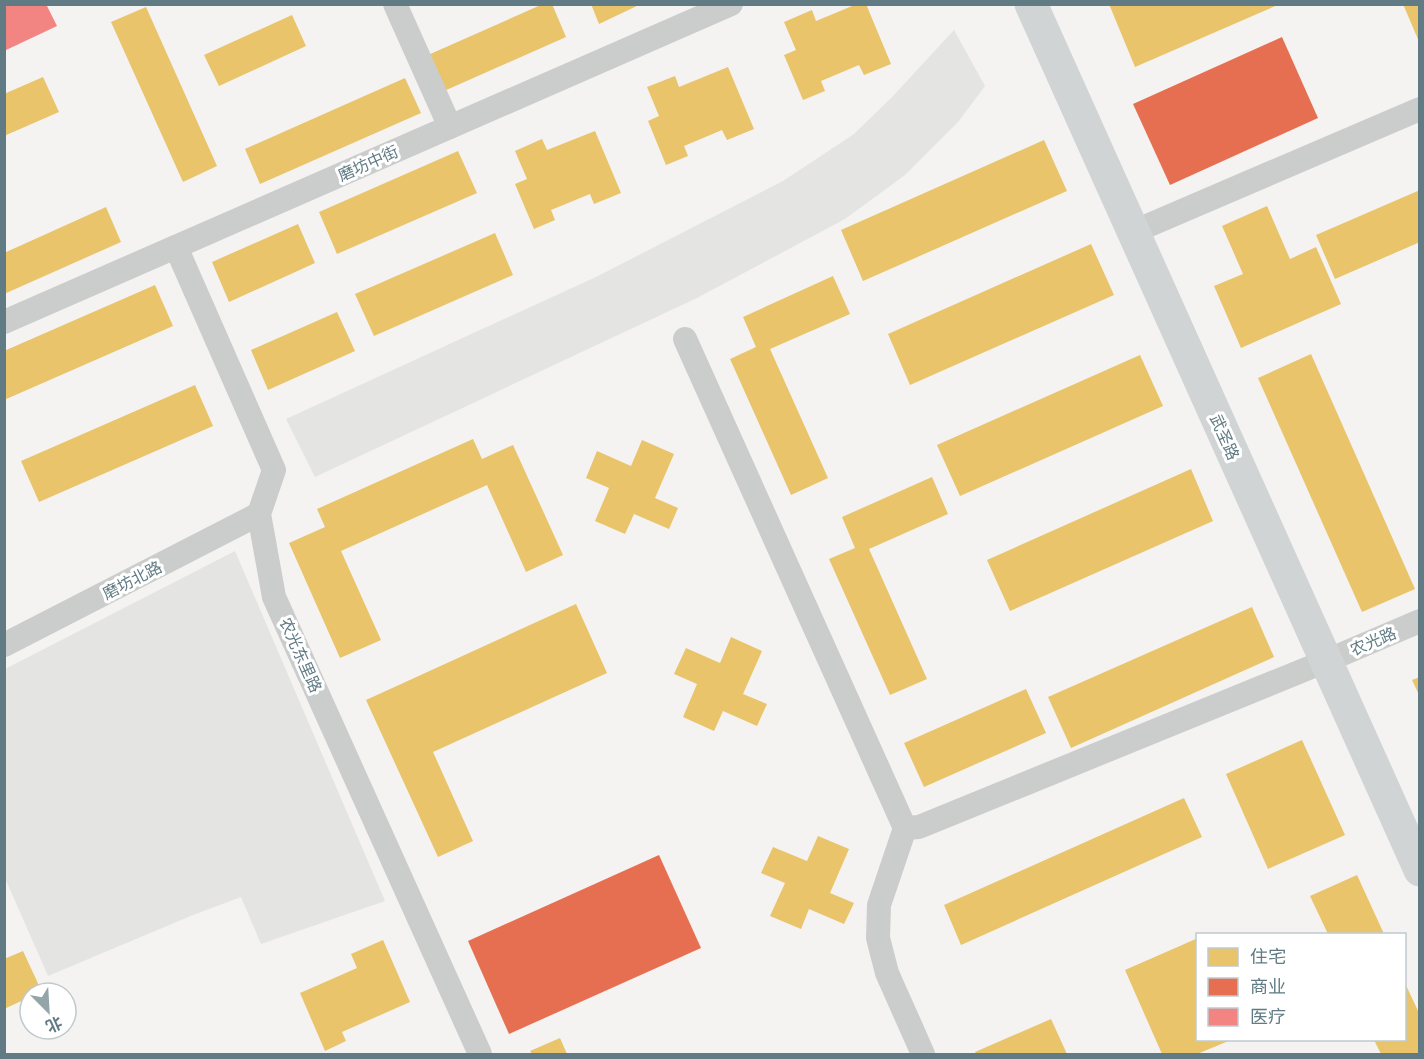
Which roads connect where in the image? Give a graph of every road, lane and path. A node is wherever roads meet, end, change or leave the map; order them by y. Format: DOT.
graph roads {
  1 [pos="395,4"];
  2 [pos="731,4"];
  3 [pos="1031,4"];
  4 [pos="1419,109"];
  5 [pos="450,127"];
  6 [pos="1133,232"];
  7 [pos="176,247"];
  8 [pos="4,322"];
  9 [pos="684,339"];
  10 [pos="259,514"];
  11 [pos="1419,621"];
  12 [pos="4,645"];
  13 [pos="1326,661"];
  14 [pos="905,828"];
  15 [pos="1419,870"];
  16 [pos="480,1054"];
  17 [pos="923,1054"];
  1 -- 5 [label="street"];
  2 -- 5 [label="street, 磨坊中街"];
  3 -- 6 [label="street, 武圣路"];
  4 -- 6 [label="street"];
  5 -- 7 [label="street, 磨坊中街"];
  6 -- 13 [label="street, 武圣路"];
  7 -- 8 [label="street, 磨坊中街"];
  7 -- 10 [label="street, 农光东里路"];
  9 -- 14 [label="street"];
  10 -- 12 [label="street, 磨坊北路"];
  10 -- 16 [label="street, 农光东里路"];
  11 -- 13 [label="street, 农光路"];
  13 -- 14 [label="street, 农光路"];
  13 -- 15 [label="street, 武圣路"];
  14 -- 17 [label="street"];
}
